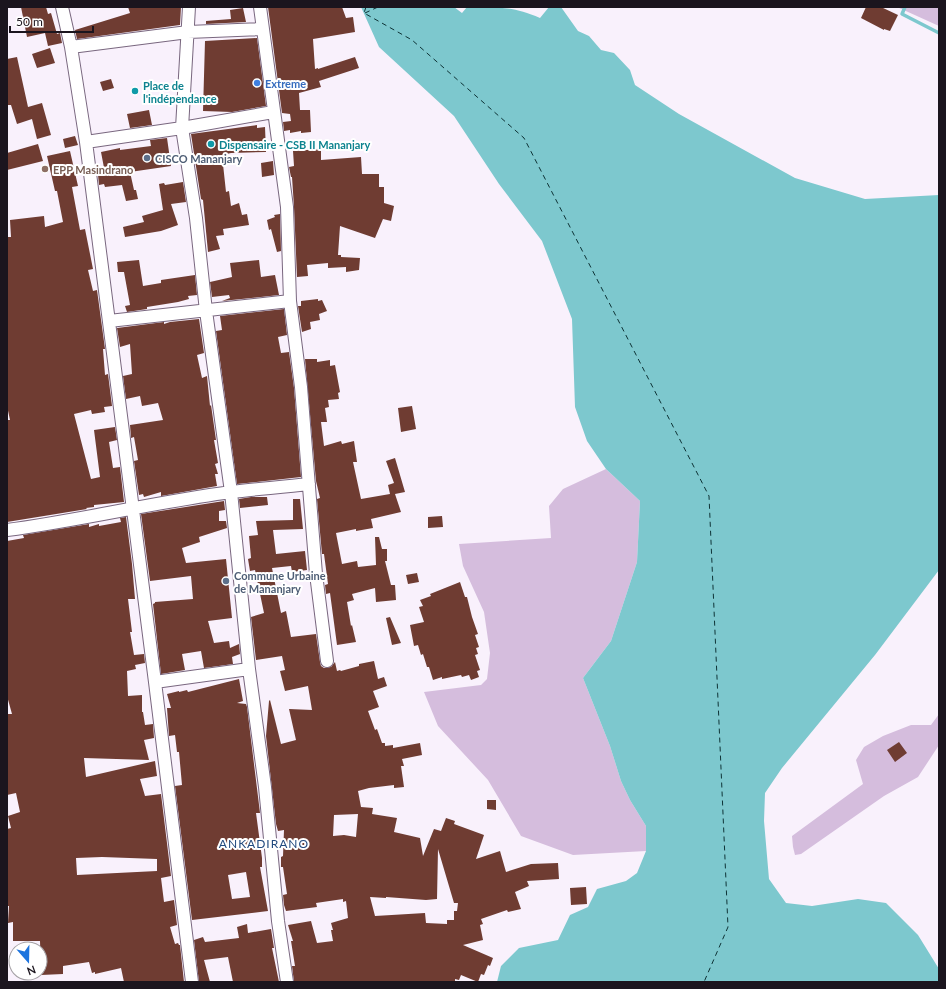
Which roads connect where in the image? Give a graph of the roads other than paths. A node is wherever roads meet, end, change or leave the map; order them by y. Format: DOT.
graph roads {
  1 [pos="62,7"];
  2 [pos="189,7"];
  3 [pos="260,7"];
  4 [pos="262,29"];
  5 [pos="188,32"];
  6 [pos="70,47"];
  7 [pos="273,112"];
  8 [pos="182,128"];
  9 [pos="86,142"];
  10 [pos="290,301"];
  11 [pos="206,311"];
  12 [pos="109,321"];
  13 [pos="309,484"];
  14 [pos="231,492"];
  15 [pos="133,509"];
  16 [pos="7,530"];
  17 [pos="327,660"];
  18 [pos="249,669"];
  19 [pos="155,682"];
  20 [pos="192,982"];
  21 [pos="287,982"];
  1 -- 6 [label="street"];
  2 -- 5 [label="street"];
  3 -- 4 [label="street"];
  4 -- 5 [label="street"];
  4 -- 7 [label="street"];
  5 -- 6 [label="street"];
  5 -- 8 [label="street"];
  6 -- 9 [label="street"];
  7 -- 8 [label="street"];
  7 -- 10 [label="street"];
  8 -- 9 [label="street"];
  8 -- 11 [label="street"];
  9 -- 12 [label="street"];
  10 -- 11 [label="street"];
  10 -- 13 [label="street"];
  11 -- 12 [label="street"];
  11 -- 14 [label="street"];
  12 -- 15 [label="street"];
  13 -- 14 [label="street"];
  13 -- 17 [label="street"];
  14 -- 15 [label="street"];
  14 -- 18 [label="street"];
  15 -- 16 [label="street"];
  15 -- 19 [label="street"];
  18 -- 19 [label="street"];
  18 -- 21 [label="street"];
  19 -- 20 [label="street"];
}
